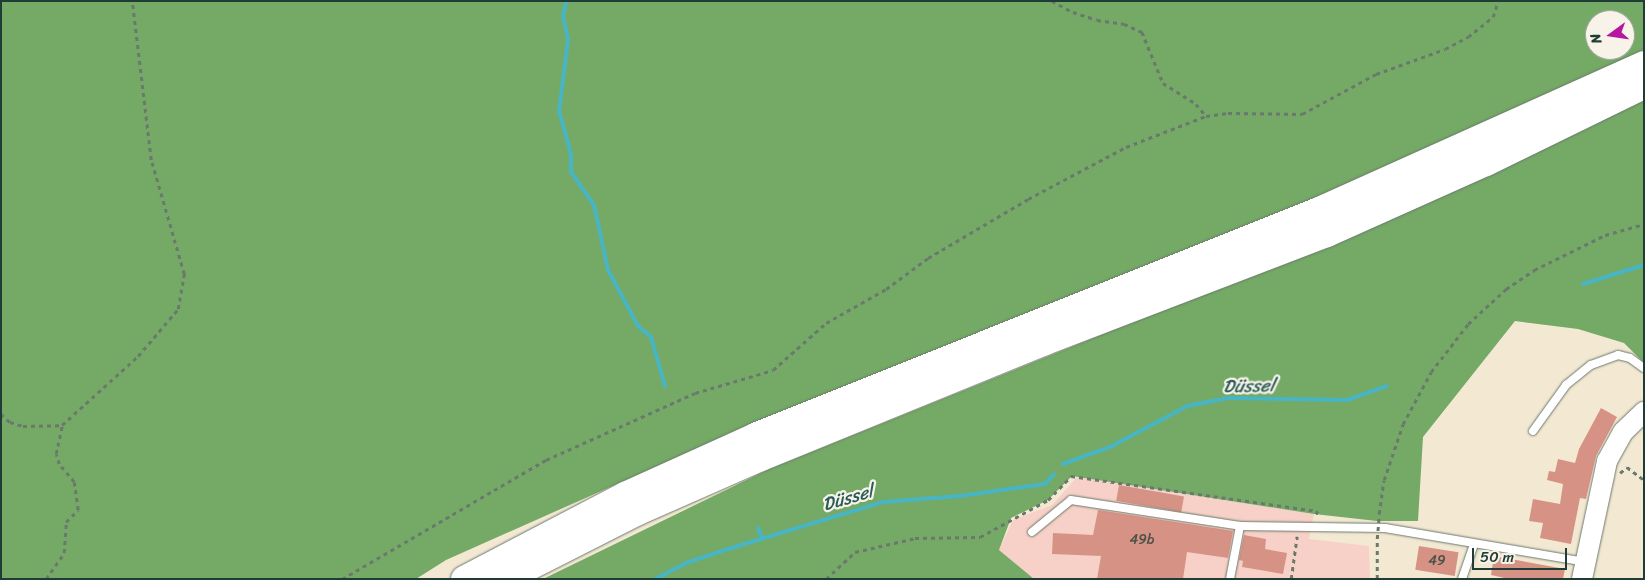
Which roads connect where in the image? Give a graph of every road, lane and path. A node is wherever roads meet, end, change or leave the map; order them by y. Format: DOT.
graph roads {
  1 [pos="132,1"];
  2 [pos="1052,1"];
  3 [pos="1498,1"];
  4 [pos="1644,64"];
  5 [pos="1644,86"];
  6 [pos="1206,116"];
  7 [pos="1644,224"];
  8 [pos="1644,368"];
  9 [pos="1644,412"];
  10 [pos="1,414"];
  11 [pos="62,425"];
  12 [pos="1533,431"];
  13 [pos="1604,468"];
  14 [pos="1644,480"];
  15 [pos="1240,526"];
  16 [pos="1312,527"];
  17 [pos="1032,532"];
  18 [pos="1474,545"];
  19 [pos="1584,571"];
  20 [pos="46,579"];
  21 [pos="342,579"];
  22 [pos="464,579"];
  23 [pos="506,579"];
  24 [pos="826,579"];
  25 [pos="1230,579"];
  26 [pos="1291,579"];
  27 [pos="1376,579"];
  28 [pos="1462,579"];
  1 -- 11 [label="path"];
  2 -- 6 [label="path"];
  3 -- 6 [label="path"];
  4 -- 22 [label="highway"];
  5 -- 23 [label="highway"];
  6 -- 21 [label="path"];
  7 -- 27 [label="path, bridge"];
  8 -- 12 [label="lane"];
  9 -- 13 [label="main road"];
  10 -- 11 [label="path"];
  11 -- 20 [label="path"];
  13 -- 14 [label="path"];
  13 -- 19 [label="main road"];
  15 -- 16 [label="lane"];
  15 -- 17 [label="lane"];
  15 -- 25 [label="lane"];
  16 -- 18 [label="lane"];
  16 -- 24 [label="path"];
  16 -- 26 [label="path"];
  18 -- 19 [label="lane"];
  18 -- 28 [label="lane"];
}
